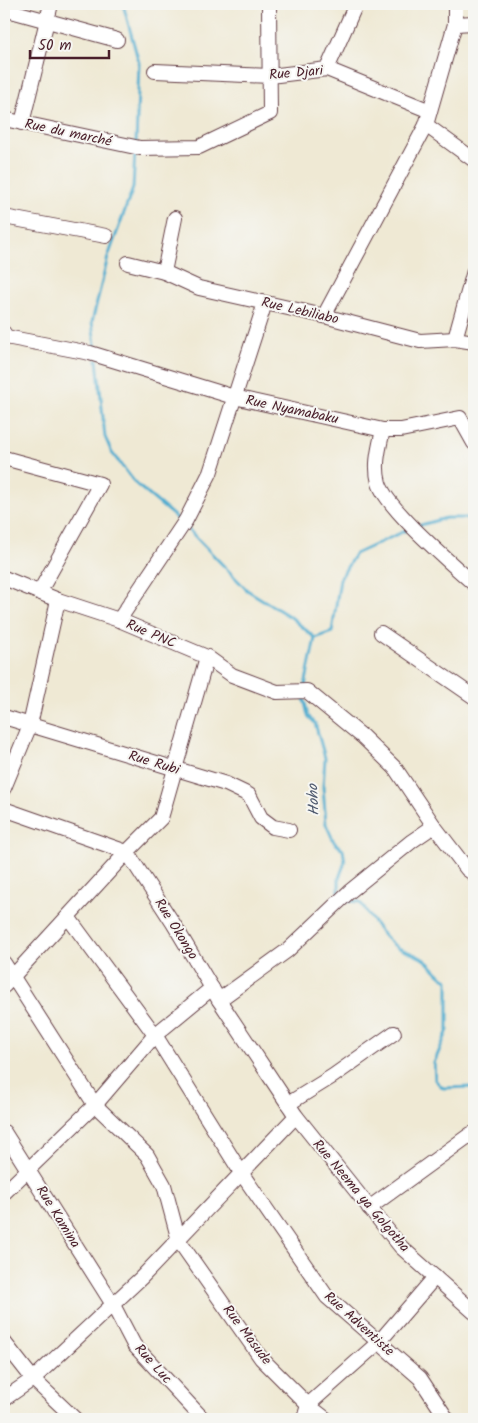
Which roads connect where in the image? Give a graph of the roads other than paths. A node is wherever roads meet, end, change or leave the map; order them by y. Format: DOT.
graph roads {
  1 [pos="51,4"];
  2 [pos="269,4"];
  3 [pos="356,4"];
  4 [pos="455,4"];
  5 [pos="4,9"];
  6 [pos="48,20"];
  7 [pos="474,23"];
  8 [pos="455,24"];
  9 [pos="116,40"];
  10 [pos="327,69"];
  11 [pos="155,71"];
  12 [pos="270,76"];
  13 [pos="430,111"];
  14 [pos="4,119"];
  15 [pos="22,123"];
  16 [pos="426,125"];
  17 [pos="474,160"];
  18 [pos="4,217"];
  19 [pos="175,218"];
  20 [pos="106,236"];
  21 [pos="128,263"];
  22 [pos="164,272"];
  23 [pos="474,272"];
  24 [pos="265,303"];
  25 [pos="324,316"];
  26 [pos="5,335"];
  27 [pos="455,339"];
  28 [pos="474,342"];
  29 [pos="234,397"];
  30 [pos="384,430"];
  31 [pos="474,443"];
  32 [pos="4,458"];
  33 [pos="4,578"];
  34 [pos="474,584"];
  35 [pos="40,591"];
  36 [pos="58,600"];
  37 [pos="119,620"];
  38 [pos="382,633"];
  39 [pos="207,657"];
  40 [pos="474,697"];
  41 [pos="4,716"];
  42 [pos="30,725"];
  43 [pos="175,770"];
  44 [pos="4,788"];
  45 [pos="4,809"];
  46 [pos="434,826"];
  47 [pos="289,830"];
  48 [pos="127,852"];
  49 [pos="474,874"];
  50 [pos="68,918"];
  51 [pos="4,964"];
  52 [pos="8,981"];
  53 [pos="216,994"];
  54 [pos="394,1033"];
  55 [pos="154,1036"];
  56 [pos="288,1104"];
  57 [pos="96,1105"];
  58 [pos="296,1116"];
  59 [pos="4,1132"];
  60 [pos="471,1134"];
  61 [pos="28,1169"];
  62 [pos="242,1174"];
  63 [pos="4,1193"];
  64 [pos="369,1208"];
  65 [pos="179,1241"];
  66 [pos="435,1277"];
  67 [pos="112,1303"];
  68 [pos="474,1312"];
  69 [pos="4,1342"];
  70 [pos="379,1342"];
  71 [pos="33,1379"];
  72 [pos="4,1399"];
  73 [pos="308,1405"];
  74 [pos="75,1419"];
  75 [pos="203,1419"];
  76 [pos="304,1419"];
  77 [pos="326,1419"];
  78 [pos="447,1419"];
  1 -- 6 [label="street"];
  2 -- 12 [label="street"];
  3 -- 10 [label="street"];
  4 -- 8 [label="street"];
  5 -- 6 [label="street"];
  6 -- 9 [label="street"];
  6 -- 15 [label="street"];
  7 -- 8 [label="street"];
  8 -- 13 [label="street"];
  10 -- 12 [label="street, Rue Djari"];
  10 -- 13 [label="street, Rue Djari"];
  11 -- 12 [label="street, Rue Djari"];
  12 -- 15 [label="street, Rue du marché"];
  13 -- 16 [label="street"];
  14 -- 15 [label="street, Rue du marché"];
  16 -- 17 [label="street"];
  16 -- 25 [label="street"];
  18 -- 20 [label="street"];
  19 -- 22 [label="street"];
  21 -- 22 [label="street, Rue Lebiliabo"];
  22 -- 24 [label="street, Rue Lebiliabo"];
  23 -- 27 [label="street"];
  24 -- 25 [label="street, Rue Lebiliabo"];
  24 -- 29 [label="street"];
  25 -- 27 [label="street, Rue Lebiliabo"];
  26 -- 29 [label="street, Rue Nyamabaku"];
  27 -- 28 [label="street, Rue Lebiliabo"];
  29 -- 30 [label="street, Rue Nyamabaku"];
  29 -- 37 [label="street"];
  30 -- 31 [label="street, Rue Nyamabaku"];
  30 -- 34 [label="street"];
  32 -- 35 [label="street"];
  33 -- 35 [label="street, Rue PNC"];
  35 -- 36 [label="street, Rue PNC"];
  36 -- 37 [label="street, Rue PNC"];
  36 -- 42 [label="street"];
  37 -- 39 [label="street, Rue PNC"];
  38 -- 40 [label="street"];
  39 -- 43 [label="street"];
  39 -- 46 [label="street, Rue PNC"];
  41 -- 42 [label="street, Rue Rubi"];
  42 -- 43 [label="street, Rue Rubi"];
  42 -- 44 [label="street"];
  43 -- 47 [label="street, Rue Rubi"];
  43 -- 48 [label="street"];
  45 -- 48 [label="street"];
  46 -- 49 [label="street"];
  46 -- 53 [label="street"];
  48 -- 50 [label="street"];
  48 -- 53 [label="street, Rue Okongo"];
  50 -- 52 [label="street"];
  50 -- 55 [label="street"];
  51 -- 52 [label="street"];
  52 -- 57 [label="street"];
  53 -- 55 [label="street"];
  53 -- 56 [label="street, Rue Okongo"];
  54 -- 56 [label="street"];
  55 -- 57 [label="street"];
  55 -- 62 [label="street"];
  56 -- 58 [label="street, Rue Okongo"];
  57 -- 61 [label="street"];
  57 -- 65 [label="street"];
  58 -- 62 [label="street"];
  58 -- 64 [label="street, Rue Neema ya Golgotha"];
  59 -- 61 [label="street, Rue Kamina"];
  60 -- 64 [label="street"];
  61 -- 63 [label="street"];
  61 -- 67 [label="street, Rue Kamina"];
  62 -- 65 [label="street"];
  62 -- 70 [label="street, Rue Adventiste"];
  64 -- 66 [label="street, Rue Neema ya Golgotha"];
  65 -- 67 [label="street"];
  65 -- 73 [label="street, Rue Masude"];
  66 -- 68 [label="street, Rue Neema ya Golgotha"];
  66 -- 70 [label="street"];
  67 -- 71 [label="street"];
  67 -- 75 [label="street, Rue Luc"];
  69 -- 71 [label="street"];
  70 -- 73 [label="street"];
  70 -- 78 [label="street, Rue Adventiste"];
  71 -- 72 [label="street"];
  71 -- 74 [label="street"];
  73 -- 76 [label="street"];
  73 -- 77 [label="street, Rue Masude"];
}
